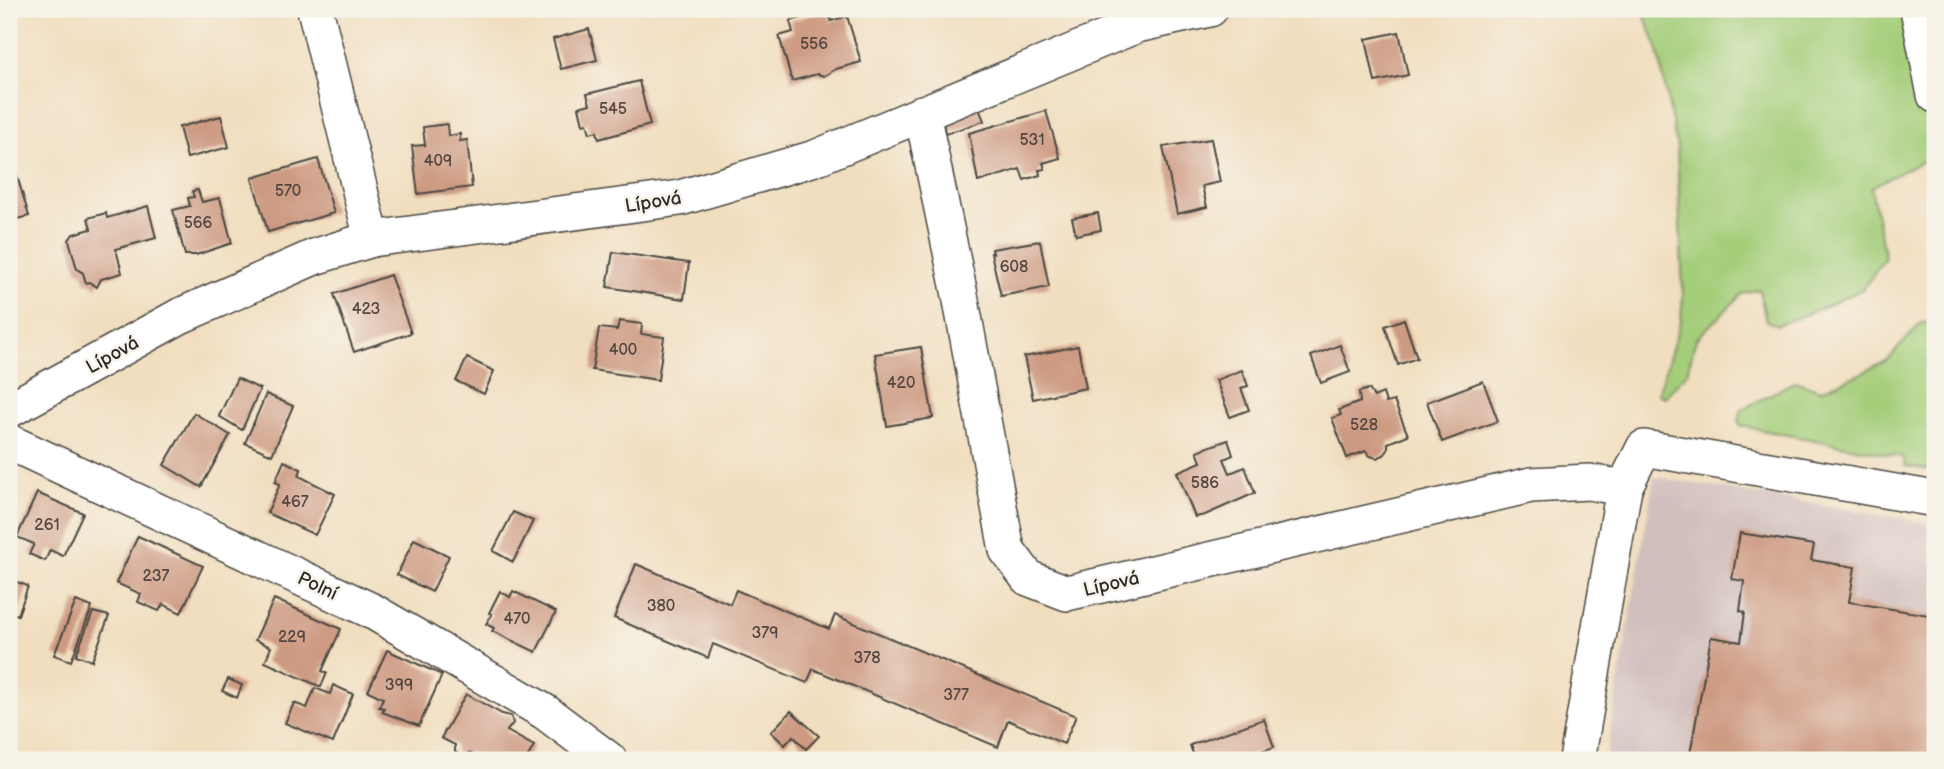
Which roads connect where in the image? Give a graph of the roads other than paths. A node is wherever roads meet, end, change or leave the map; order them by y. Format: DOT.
graph roads {
  1 [pos="315,9"];
  2 [pos="1210,9"];
  3 [pos="1918,9"];
  4 [pos="1935,95"];
  5 [pos="922,113"];
  6 [pos="372,239"];
  7 [pos="9,410"];
  8 [pos="9,442"];
  9 [pos="1624,488"];
  10 [pos="1935,499"];
  11 [pos="609,760"];
  12 [pos="1577,760"];
  1 -- 6 [label="street"];
  2 -- 5 [label="street, Lípová"];
  3 -- 4 [label="street"];
  5 -- 6 [label="street, Lípová"];
  5 -- 9 [label="street, Lípová"];
  6 -- 7 [label="street, Lípová"];
  8 -- 11 [label="street, Polní"];
  9 -- 10 [label="street"];
  9 -- 12 [label="street"];
}
